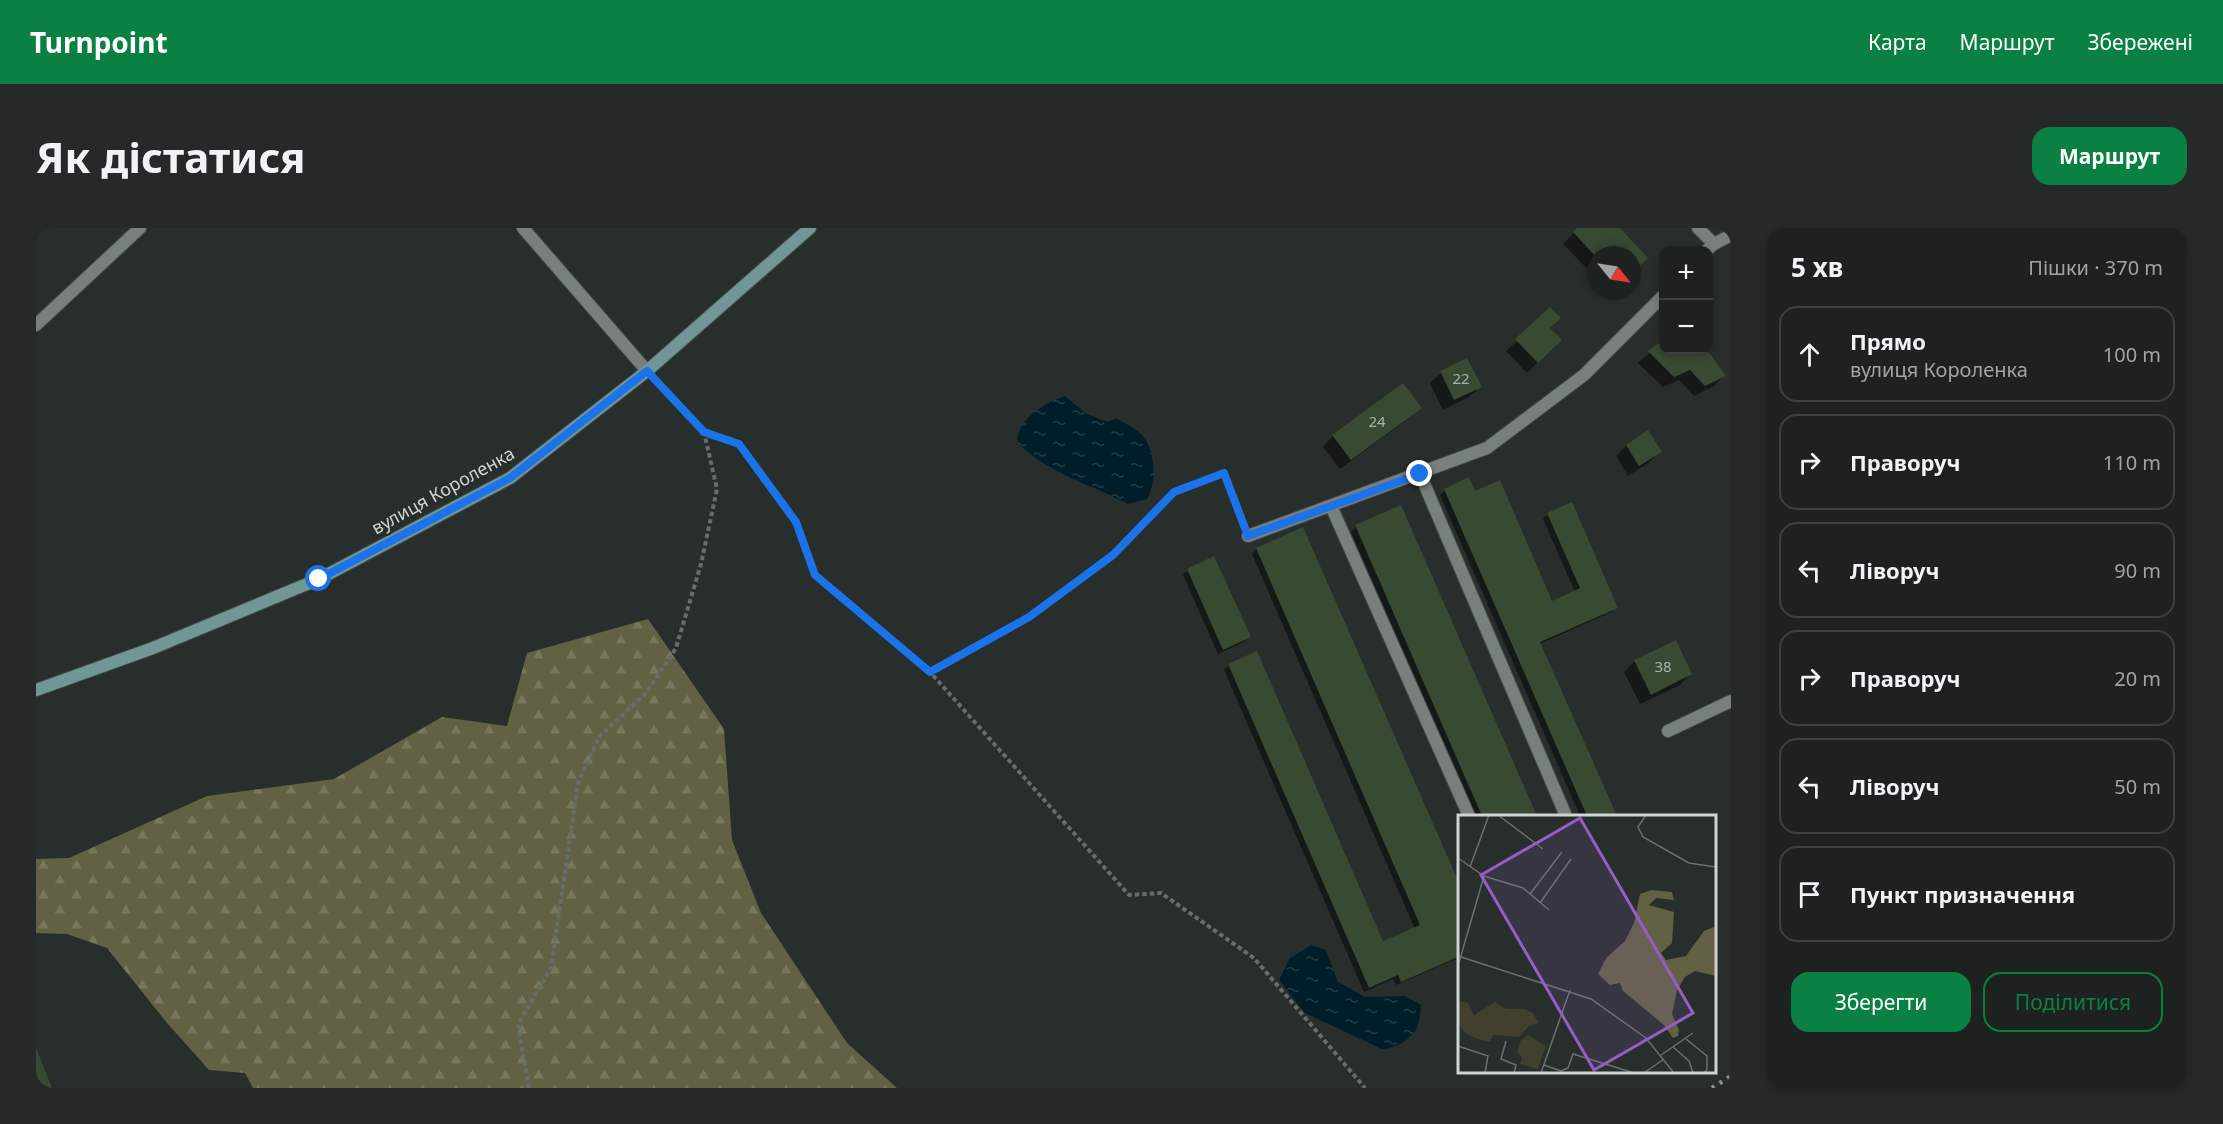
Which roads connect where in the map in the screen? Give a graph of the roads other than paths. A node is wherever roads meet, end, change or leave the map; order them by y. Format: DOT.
graph roads {
  1 [pos="140,228"];
  2 [pos="524,228"];
  3 [pos="810,228"];
  4 [pos="1698,228"];
  5 [pos="1731,235"];
  6 [pos="1709,246"];
  7 [pos="1712,246"];
  8 [pos="1659,300"];
  9 [pos="36,325"];
  10 [pos="647,371"];
  11 [pos="1420,474"];
  12 [pos="1330,506"];
  13 [pos="1248,536"];
  14 [pos="36,690"];
  15 [pos="1731,701"];
  16 [pos="1668,730"];
  17 [pos="1469,815"];
  18 [pos="1566,815"];
  1 -- 9 [label="street"];
  2 -- 10 [label="street"];
  3 -- 10 [label="main road, вулиця Короленка"];
  4 -- 6 [label="street"];
  5 -- 7 [label="street"];
  8 -- 11 [label="street"];
  10 -- 14 [label="main road, вулиця Короленка"];
  11 -- 12 [label="street"];
  11 -- 18 [label="street"];
  12 -- 13 [label="street"];
  12 -- 17 [label="street"];
  15 -- 16 [label="street"];
}
